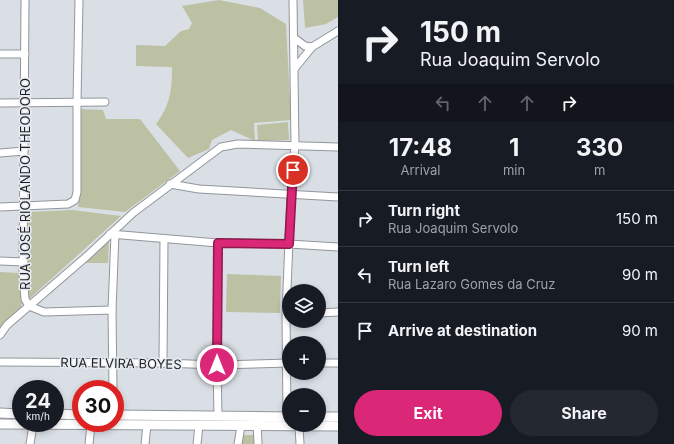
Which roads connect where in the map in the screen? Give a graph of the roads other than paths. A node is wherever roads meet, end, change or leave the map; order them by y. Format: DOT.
graph roads {
  1 [pos="25,0"];
  2 [pos="78,0"];
  3 [pos="293,0"];
  4 [pos="338,30"];
  5 [pos="294,38"];
  6 [pos="312,47"];
  7 [pos="0,54"];
  8 [pos="25,54"];
  9 [pos="294,68"];
  10 [pos="76,102"];
  11 [pos="105,102"];
  12 [pos="24,103"];
  13 [pos="0,104"];
  14 [pos="295,146"];
  15 [pos="338,147"];
  16 [pos="24,151"];
  17 [pos="0,153"];
  18 [pos="170,184"];
  19 [pos="291,194"];
  20 [pos="338,197"];
  21 [pos="25,205"];
  22 [pos="0,207"];
  23 [pos="112,234"];
  24 [pos="164,238"];
  25 [pos="218,243"];
  26 [pos="289,244"];
  27 [pos="338,247"];
  28 [pos="0,261"];
  29 [pos="24,262"];
  30 [pos="288,284"];
  31 [pos="29,306"];
  32 [pos="112,310"];
  33 [pos="326,312"];
  34 [pos="338,312"];
  35 [pos="0,335"];
  36 [pos="0,362"];
  37 [pos="114,362"];
  38 [pos="163,363"];
  39 [pos="282,363"];
  40 [pos="326,363"];
  41 [pos="338,363"];
  42 [pos="217,365"];
  43 [pos="113,380"];
  44 [pos="0,414"];
  45 [pos="12,414"];
  46 [pos="124,415"];
  47 [pos="218,416"];
  48 [pos="254,416"];
  49 [pos="282,417"];
  50 [pos="326,417"];
  51 [pos="338,417"];
  52 [pos="0,424"];
  53 [pos="12,424"];
  54 [pos="124,425"];
  55 [pos="147,425"];
  56 [pos="199,426"];
  57 [pos="240,426"];
  58 [pos="258,426"];
  59 [pos="282,426"];
  60 [pos="326,426"];
  61 [pos="338,426"];
  62 [pos="32,432"];
  63 [pos="90,432"];
  64 [pos="299,432"];
  65 [pos="30,444"];
  66 [pos="89,444"];
  67 [pos="145,444"];
  68 [pos="197,444"];
  69 [pos="238,444"];
  70 [pos="258,444"];
  71 [pos="300,444"];
  1 -- 8 [label="street, RUA JOSÉ RIOLANDO THEODORO"];
  2 -- 10 [label="street"];
  3 -- 5 [label="street"];
  4 -- 6 [label="street"];
  5 -- 6 [label="street"];
  5 -- 9 [label="street"];
  6 -- 9 [label="street"];
  7 -- 8 [label="street"];
  8 -- 12 [label="street, RUA JOSÉ RIOLANDO THEODORO"];
  9 -- 14 [label="street"];
  10 -- 11 [label="street"];
  10 -- 12 [label="street"];
  10 -- 21 [label="street"];
  12 -- 13 [label="street"];
  12 -- 16 [label="street, RUA JOSÉ RIOLANDO THEODORO"];
  14 -- 15 [label="street"];
  14 -- 18 [label="street"];
  14 -- 19 [label="street"];
  16 -- 17 [label="street"];
  16 -- 21 [label="street, RUA JOSÉ RIOLANDO THEODORO"];
  18 -- 19 [label="street"];
  18 -- 23 [label="street"];
  19 -- 20 [label="street"];
  19 -- 26 [label="street"];
  21 -- 22 [label="street"];
  21 -- 29 [label="street, RUA JOSÉ RIOLANDO THEODORO"];
  23 -- 24 [label="street"];
  23 -- 31 [label="street"];
  23 -- 32 [label="street"];
  24 -- 25 [label="street"];
  24 -- 38 [label="street"];
  25 -- 26 [label="street"];
  25 -- 42 [label="street"];
  26 -- 27 [label="street"];
  26 -- 30 [label="street"];
  28 -- 29 [label="street"];
  29 -- 31 [label="street, RUA JOSÉ RIOLANDO THEODORO"];
  31 -- 32 [label="street, RUA JOSÉ RIOLANDO THEODORO"];
  31 -- 35 [label="street"];
  32 -- 37 [label="street"];
  33 -- 34 [label="street"];
  36 -- 37 [label="street, RUA ELVIRA BOYES"];
  37 -- 38 [label="street, RUA ELVIRA BOYES"];
  37 -- 43 [label="street"];
  38 -- 42 [label="street, RUA ELVIRA BOYES"];
  39 -- 42 [label="street, RUA ELVIRA BOYES"];
  40 -- 41 [label="street"];
  42 -- 47 [label="street"];
  44 -- 45 [label="main road"];
  46 -- 47 [label="main road"];
  47 -- 48 [label="main road"];
  47 -- 56 [label="main road"];
  48 -- 49 [label="main road"];
  48 -- 58 [label="street"];
  50 -- 51 [label="main road"];
  52 -- 53 [label="main road"];
  54 -- 55 [label="main road"];
  55 -- 56 [label="main road"];
  55 -- 67 [label="street"];
  56 -- 57 [label="main road"];
  56 -- 68 [label="street"];
  57 -- 58 [label="main road"];
  57 -- 69 [label="street"];
  58 -- 59 [label="main road"];
  58 -- 70 [label="street"];
  60 -- 61 [label="main road"];
  62 -- 65 [label="street"];
  63 -- 66 [label="street"];
  64 -- 71 [label="street"];
}
